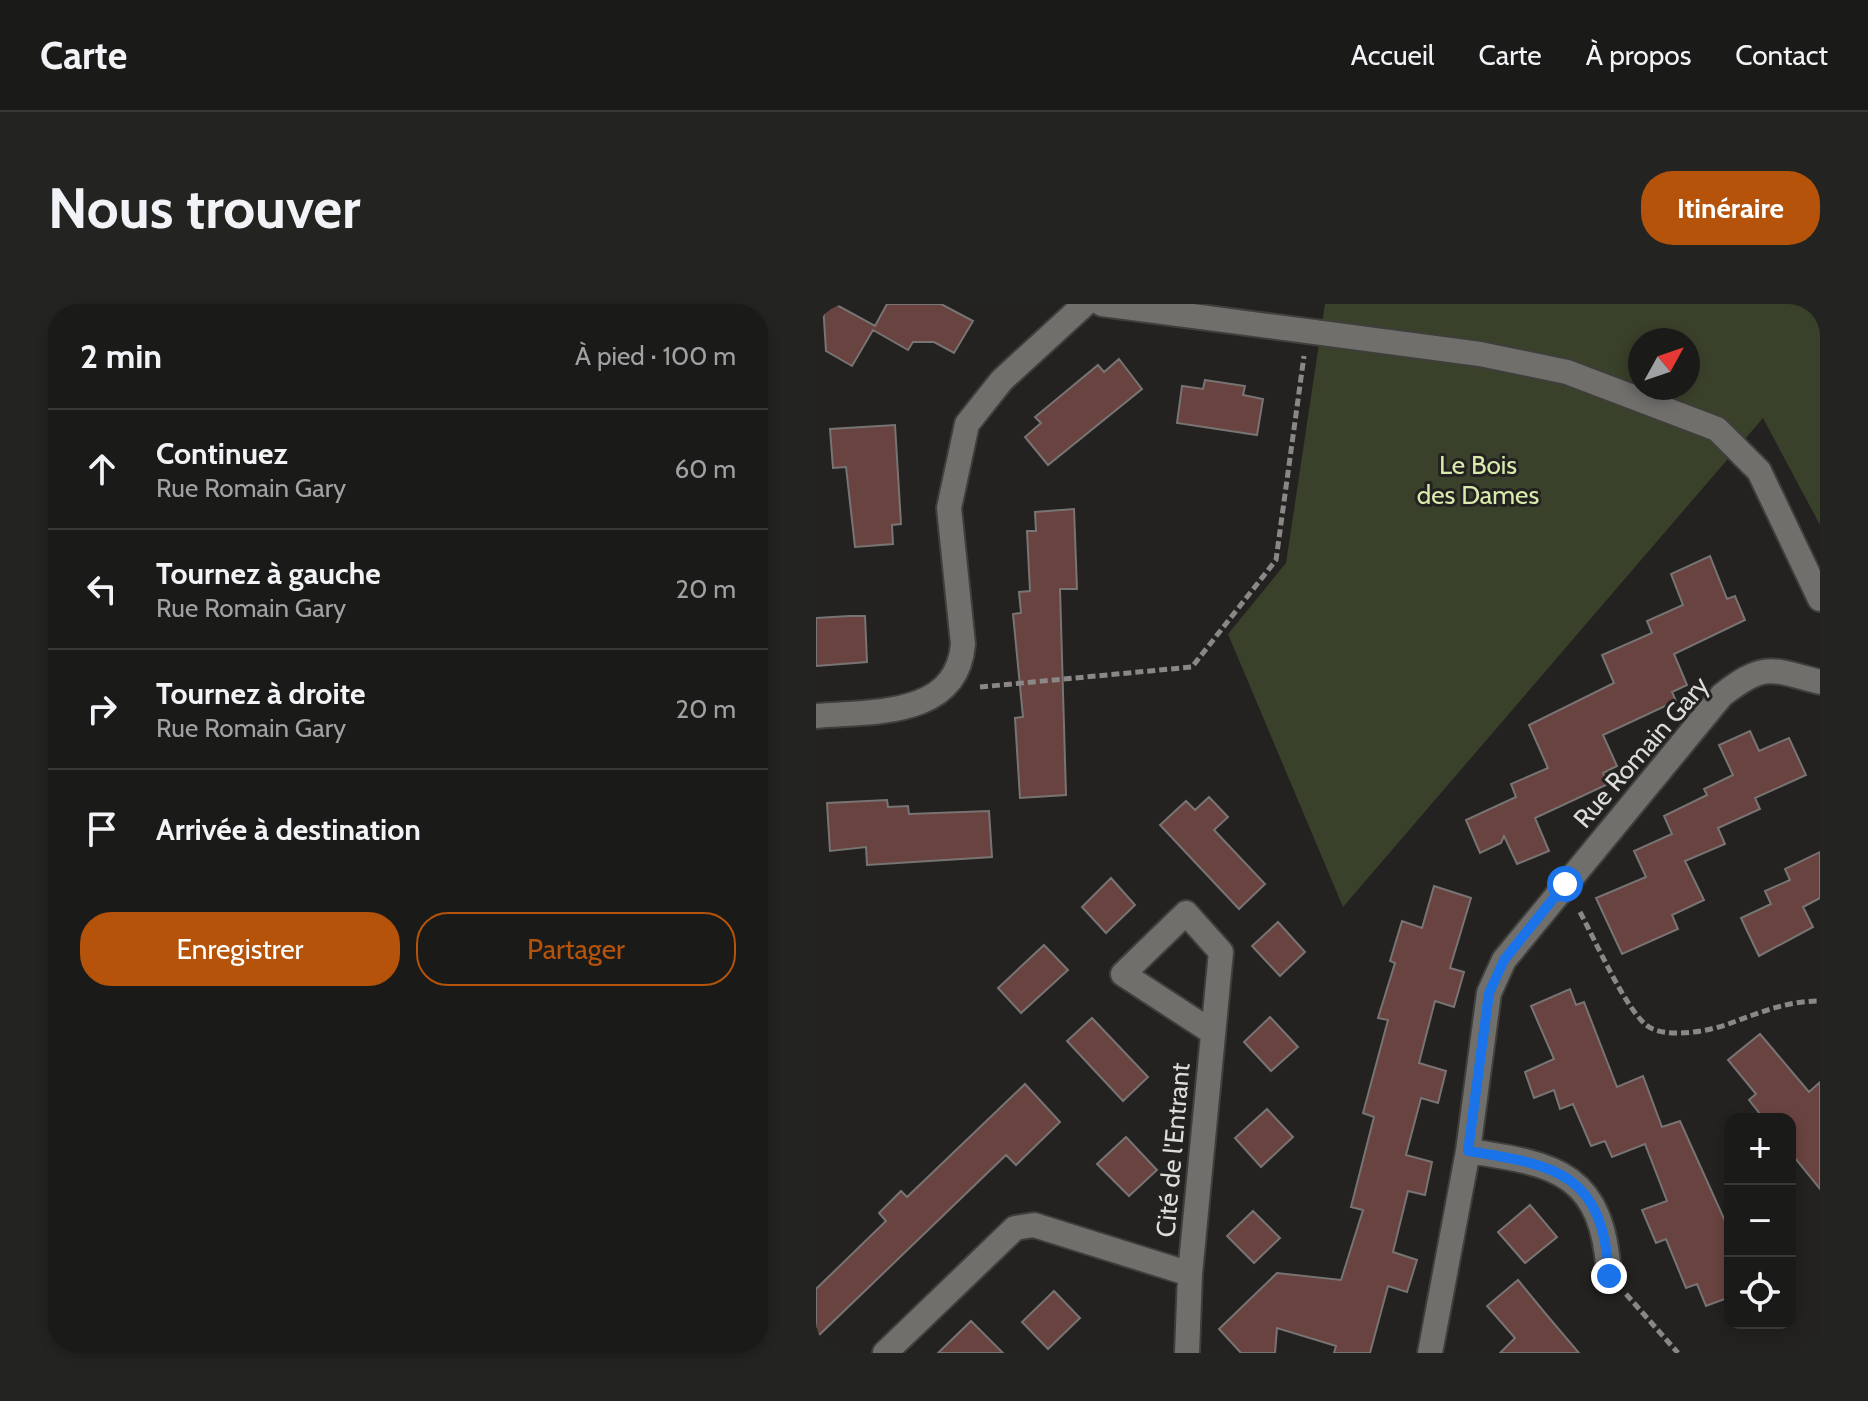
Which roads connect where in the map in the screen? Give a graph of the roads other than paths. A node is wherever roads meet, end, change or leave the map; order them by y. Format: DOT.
graph roads {
  1 [pos="1085,304"];
  2 [pos="1102,304"];
  3 [pos="1820,599"];
  4 [pos="1820,682"];
  5 [pos="816,716"];
  6 [pos="1212,1032"];
  7 [pos="1468,1151"];
  8 [pos="1190,1274"];
  9 [pos="1609,1276"];
  10 [pos="885,1353"];
  11 [pos="1187,1353"];
  12 [pos="1430,1353"];
  1 -- 5 [label="street"];
  2 -- 3 [label="street"];
  4 -- 7 [label="street, Rue Romain Gary"];
  6 -- 6 [label="street, Cité de l'Entrant"];
  6 -- 8 [label="street, Cité de l'Entrant"];
  7 -- 9 [label="street"];
  7 -- 12 [label="street, Rue Romain Gary"];
  8 -- 10 [label="street, Cité de l'Entrant"];
  8 -- 11 [label="street, Cité de l'Entrant"];
}
